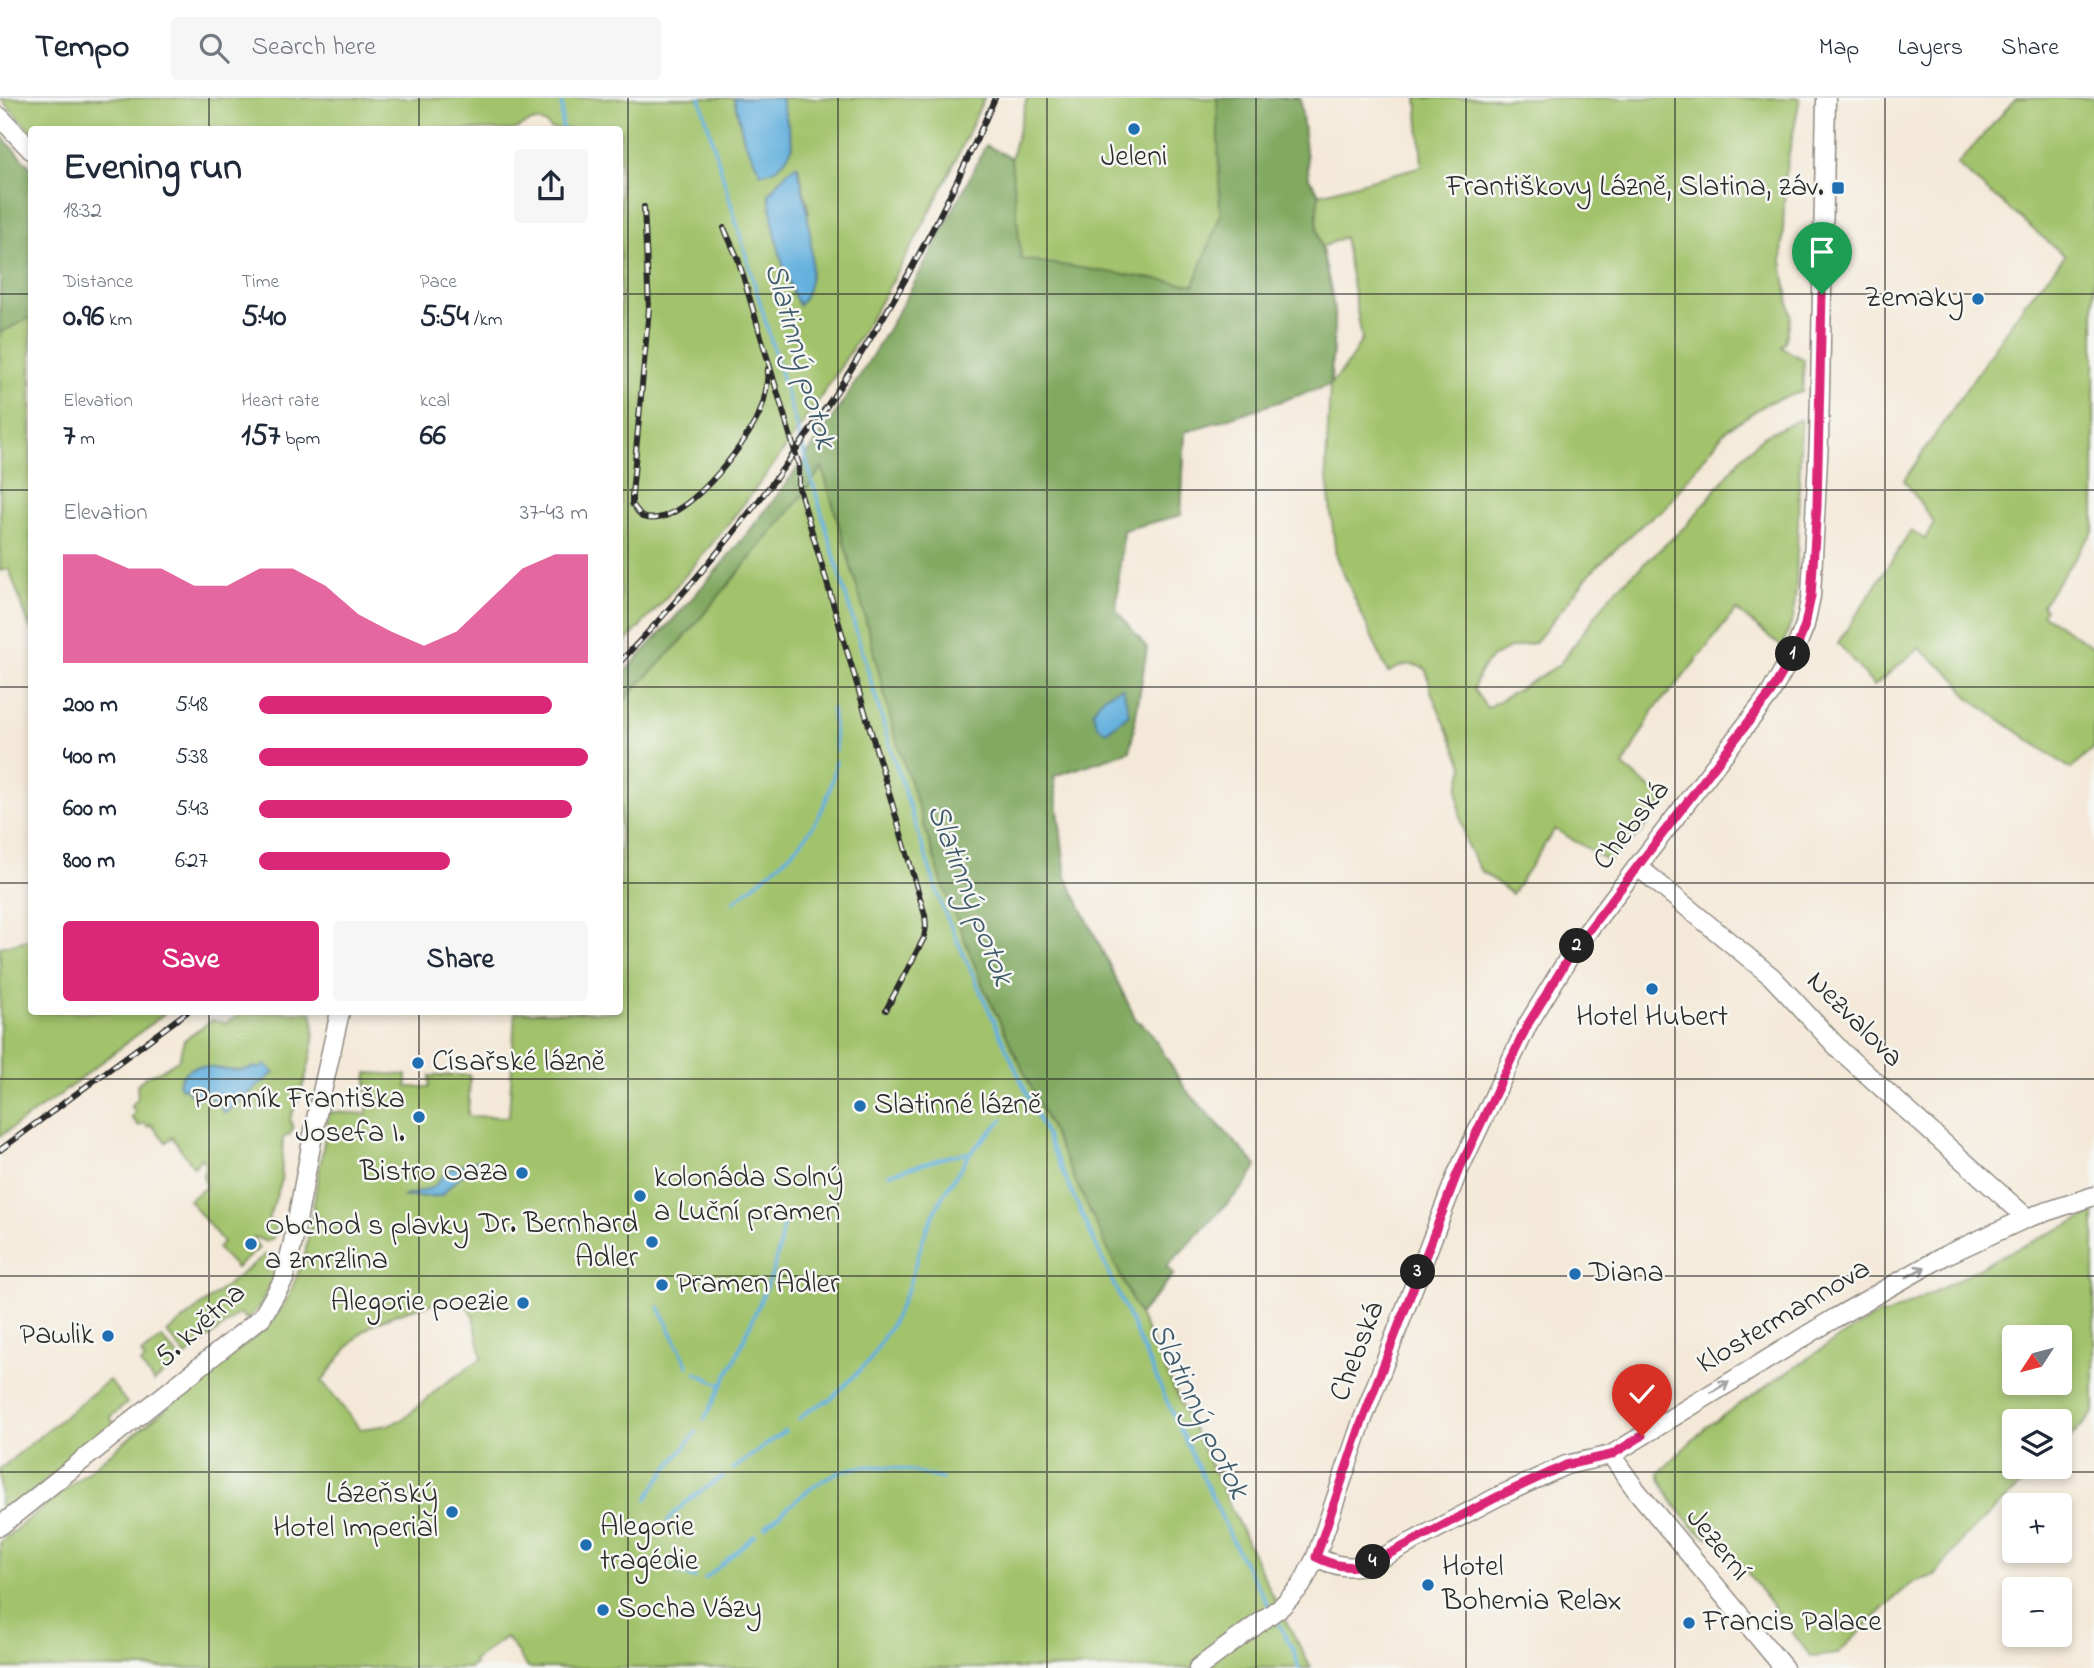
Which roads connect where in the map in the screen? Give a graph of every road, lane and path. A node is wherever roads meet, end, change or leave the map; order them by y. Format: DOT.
graph roads {
  1 [pos="1826,98"];
  2 [pos="0,117"];
  3 [pos="28,147"];
  4 [pos="1637,866"];
  5 [pos="340,1015"];
  6 [pos="2094,1196"];
  7 [pos="2027,1218"];
  8 [pos="1611,1455"];
  9 [pos="0,1526"];
  10 [pos="1316,1557"];
  11 [pos="1198,1668"];
  12 [pos="1784,1668"];
  1 -- 4 [label="street, Chebská"];
  2 -- 3 [label="street"];
  4 -- 7 [label="street, Nezvalova"];
  4 -- 10 [label="street, Chebská"];
  5 -- 9 [label="street, 5. května"];
  6 -- 7 [label="street, Klostermannova"];
  8 -- 7 [label="street, Klostermannova, one-way"];
  8 -- 10 [label="street, Klostermannova"];
  8 -- 12 [label="street, Jezerní"];
  10 -- 11 [label="street, Chebská"];
}
